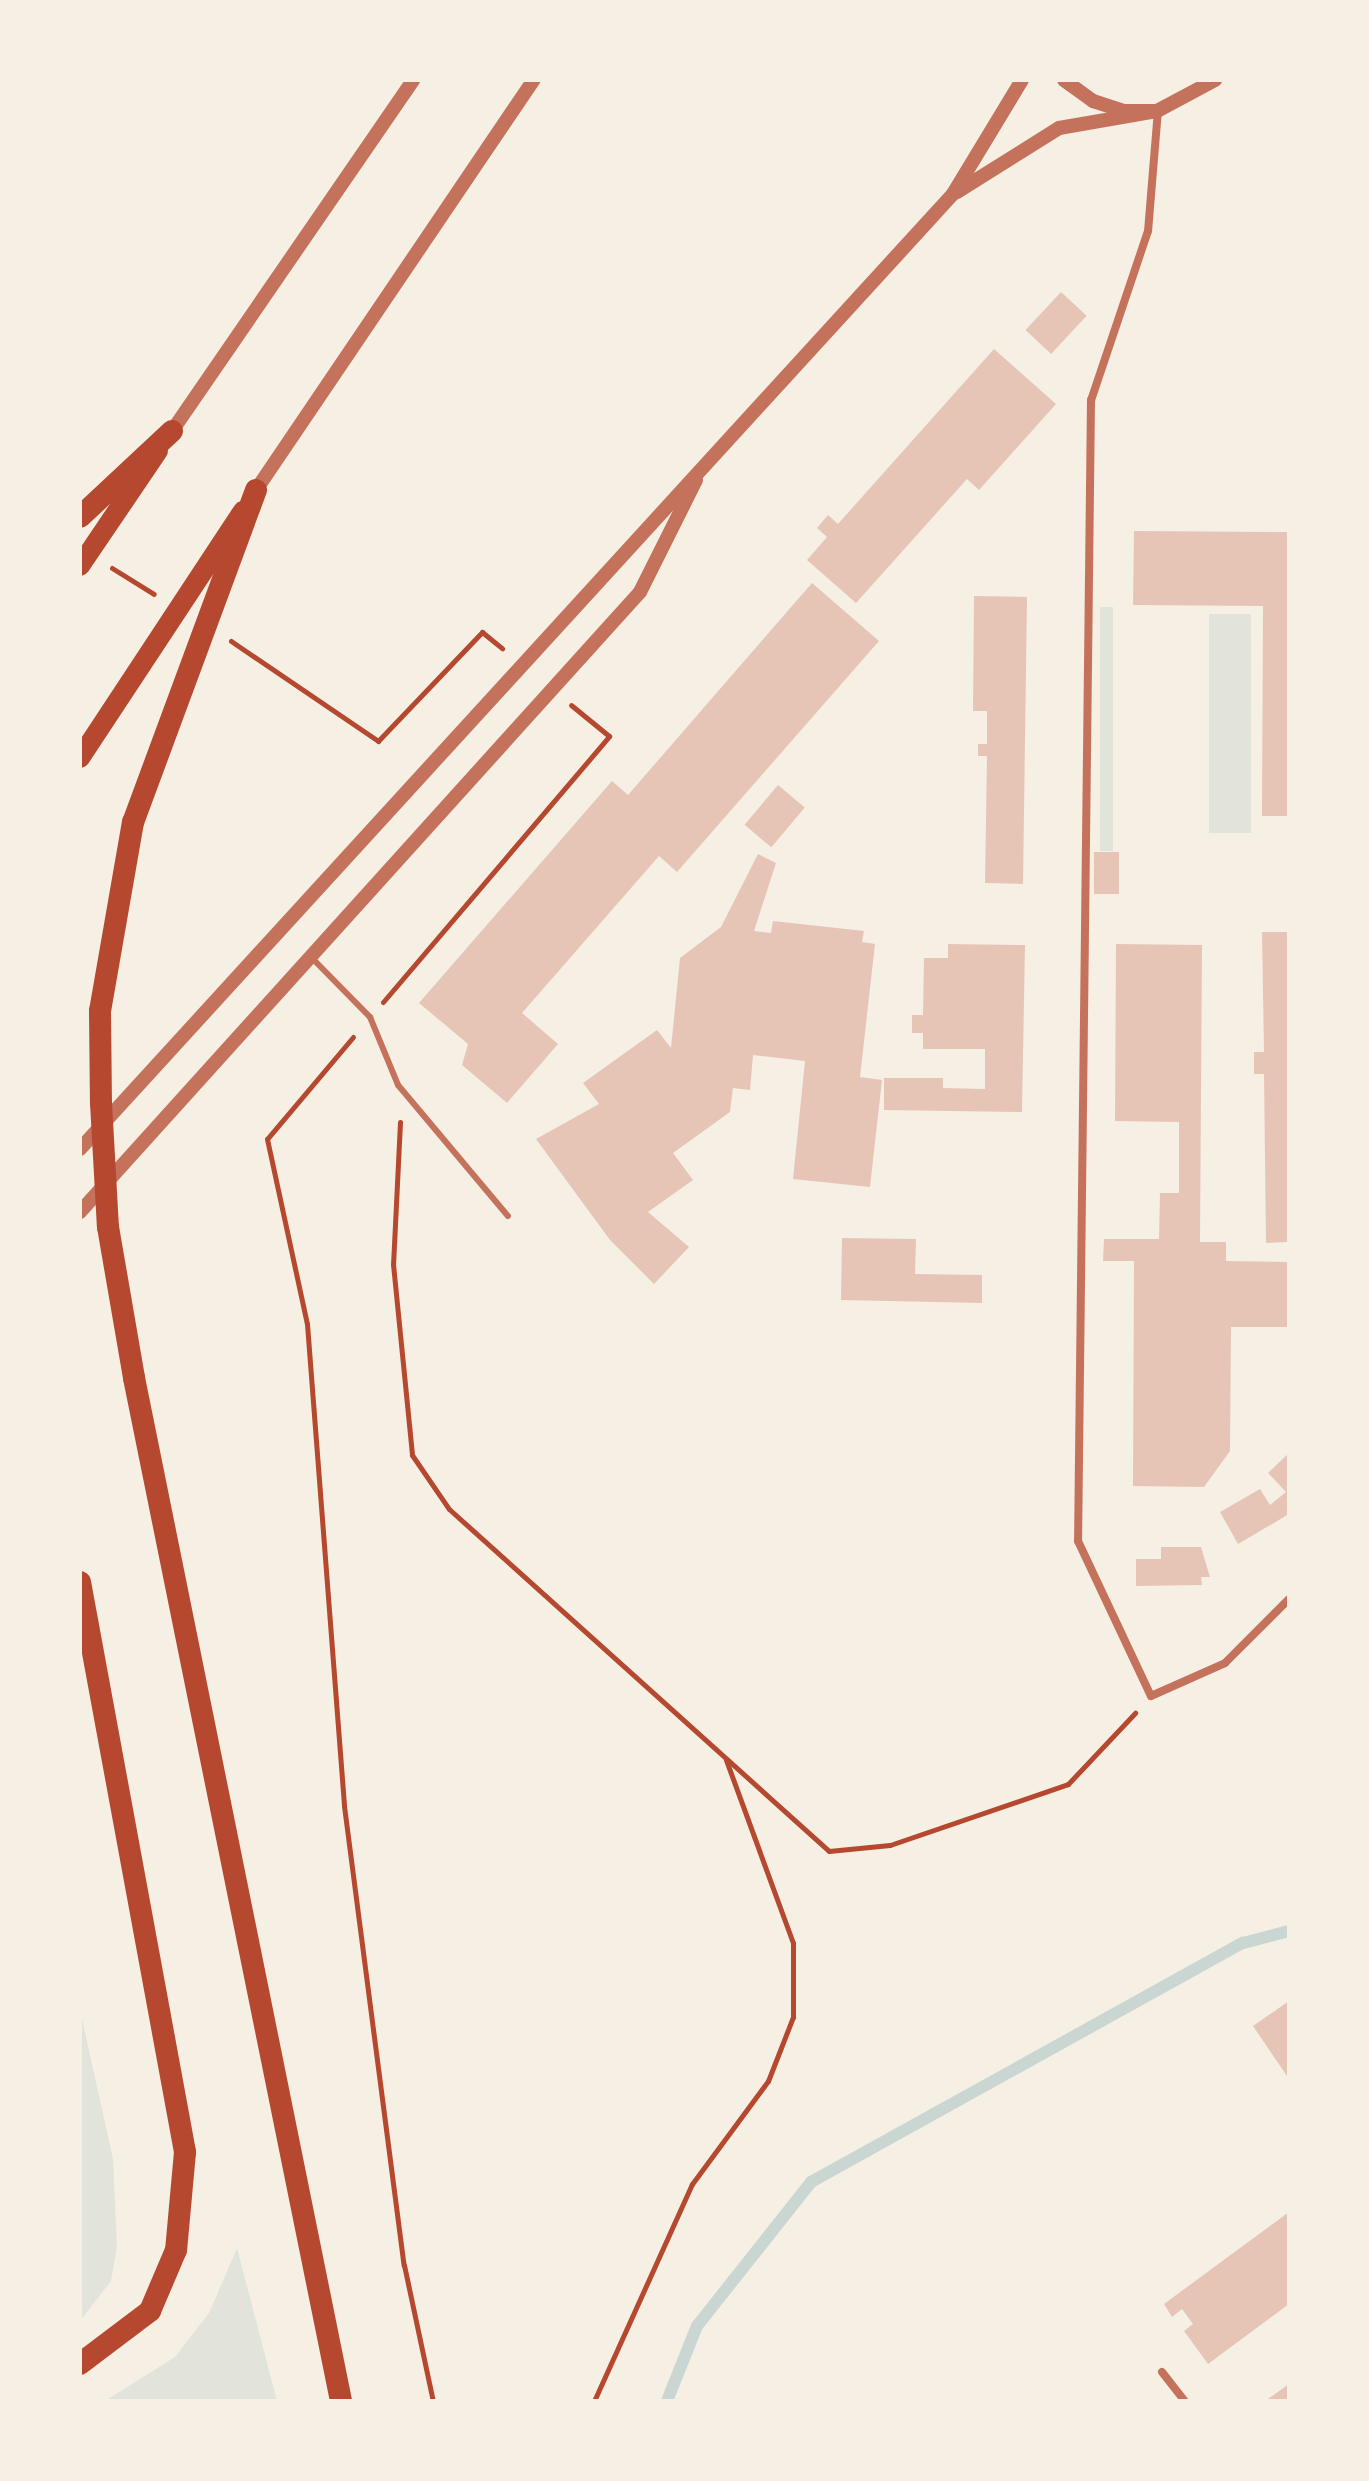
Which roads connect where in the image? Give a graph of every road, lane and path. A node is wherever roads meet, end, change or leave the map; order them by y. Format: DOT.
graph roads {
  1 [pos="413,80"];
  2 [pos="534,80"];
  3 [pos="1022,80"];
  4 [pos="1064,80"];
  5 [pos="1215,80"];
  6 [pos="1157,111"];
  7 [pos="953,194"];
  8 [pos="172,431"];
  9 [pos="703,465"];
  10 [pos="256,490"];
  11 [pos="80,517"];
  12 [pos="106,564"];
  13 [pos="80,566"];
  14 [pos="159,597"];
  15 [pos="225,638"];
  16 [pos="519,662"];
  17 [pos="551,688"];
  18 [pos="80,758"];
  19 [pos="307,953"];
  20 [pos="370,1017"];
  21 [pos="401,1089"];
  22 [pos="80,1149"];
  23 [pos="80,1212"];
  24 [pos="508,1216"];
  25 [pos="80,1582"];
  26 [pos="1289,1599"];
  27 [pos="1151,1696"];
  28 [pos="726,1759"];
  29 [pos="80,2364"];
  30 [pos="1162,2372"];
  31 [pos="341,2401"];
  32 [pos="433,2401"];
  33 [pos="594,2401"];
  34 [pos="1185,2401"];
  1 -- 8 [label="street"];
  2 -- 10 [label="street"];
  3 -- 7 [label="street"];
  4 -- 6 [label="street"];
  5 -- 6 [label="street"];
  6 -- 7 [label="street"];
  6 -- 27 [label="street"];
  7 -- 9 [label="street"];
  8 -- 11 [label="highway"];
  8 -- 13 [label="main road"];
  9 -- 16 [label="street"];
  9 -- 17 [label="street"];
  10 -- 18 [label="main road"];
  10 -- 31 [label="highway"];
  12 -- 14 [label="path"];
  15 -- 16 [label="path"];
  16 -- 22 [label="street"];
  17 -- 19 [label="street"];
  17 -- 20 [label="path"];
  19 -- 20 [label="lane"];
  19 -- 23 [label="street"];
  20 -- 21 [label="lane"];
  20 -- 32 [label="path"];
  21 -- 24 [label="lane"];
  21 -- 28 [label="path"];
  25 -- 29 [label="highway"];
  26 -- 27 [label="street"];
  27 -- 28 [label="path"];
  28 -- 33 [label="path"];
  30 -- 34 [label="street"];
}
